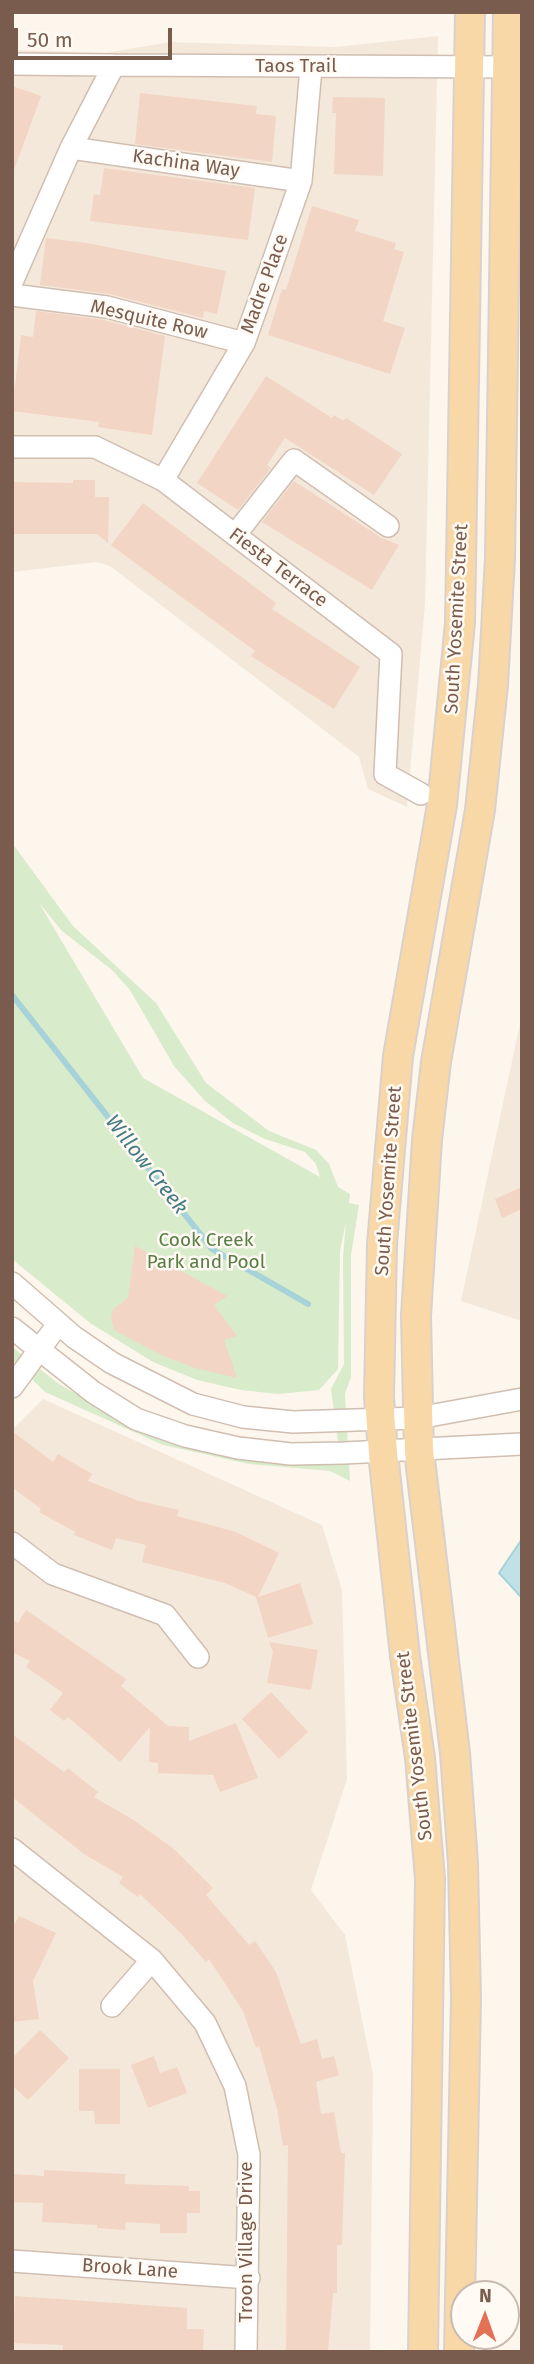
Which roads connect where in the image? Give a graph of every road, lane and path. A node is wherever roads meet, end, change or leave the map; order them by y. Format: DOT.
graph roads {
  1 [pos="470,12"];
  2 [pos="508,12"];
  3 [pos="12,64"];
  4 [pos="114,65"];
  5 [pos="470,67"];
  6 [pos="508,67"];
  7 [pos="311,68"];
  8 [pos="71,148"];
  9 [pos="301,181"];
  10 [pos="12,282"];
  11 [pos="12,295"];
  12 [pos="244,343"];
  13 [pos="12,447"];
  14 [pos="163,480"];
  15 [pos="388,526"];
  16 [pos="235,535"];
  17 [pos="421,794"];
  18 [pos="12,1283"];
  19 [pos="58,1324"];
  20 [pos="12,1328"];
  21 [pos="39,1352"];
  22 [pos="12,1387"];
  23 [pos="522,1399"];
  24 [pos="418,1418"];
  25 [pos="381,1419"];
  26 [pos="522,1444"];
  27 [pos="419,1451"];
  28 [pos="383,1453"];
  29 [pos="12,1543"];
  30 [pos="198,1657"];
  31 [pos="12,1849"];
  32 [pos="152,1960"];
  33 [pos="112,2006"];
  34 [pos="12,2261"];
  35 [pos="248,2278"];
  36 [pos="246,2352"];
  37 [pos="423,2352"];
  38 [pos="459,2352"];
  1 -- 5 [label="main road, South Yosemite Street"];
  2 -- 6 [label="main road, South Yosemite Street"];
  3 -- 4 [label="street"];
  4 -- 7 [label="street, Taos Trail"];
  4 -- 8 [label="street"];
  5 -- 6 [label="street, Taos Trail"];
  5 -- 7 [label="street, Taos Trail"];
  5 -- 25 [label="main road, South Yosemite Street"];
  6 -- 24 [label="main road, South Yosemite Street"];
  7 -- 9 [label="street, Madre Place"];
  8 -- 9 [label="street, Kachina Way"];
  8 -- 10 [label="street"];
  9 -- 12 [label="street, Madre Place"];
  11 -- 12 [label="street, Mesquite Row"];
  12 -- 14 [label="street, Madre Place"];
  13 -- 14 [label="street, Fiesta Terrace"];
  14 -- 16 [label="street, Fiesta Terrace"];
  15 -- 16 [label="street"];
  16 -- 17 [label="street, Fiesta Terrace"];
  18 -- 19 [label="street"];
  19 -- 21 [label="street"];
  19 -- 25 [label="street"];
  20 -- 21 [label="street"];
  21 -- 22 [label="street"];
  21 -- 28 [label="street"];
  23 -- 24 [label="street"];
  24 -- 25 [label="street"];
  24 -- 27 [label="main road, South Yosemite Street"];
  25 -- 28 [label="main road, South Yosemite Street"];
  26 -- 27 [label="street"];
  27 -- 28 [label="street"];
  27 -- 38 [label="main road, South Yosemite Street"];
  28 -- 37 [label="main road, South Yosemite Street"];
  29 -- 30 [label="street"];
  31 -- 32 [label="street, Troon Village Drive"];
  32 -- 33 [label="street"];
  32 -- 35 [label="street, Troon Village Drive"];
  34 -- 35 [label="street, Brook Lane"];
  35 -- 36 [label="street, Troon Village Drive"];
}
